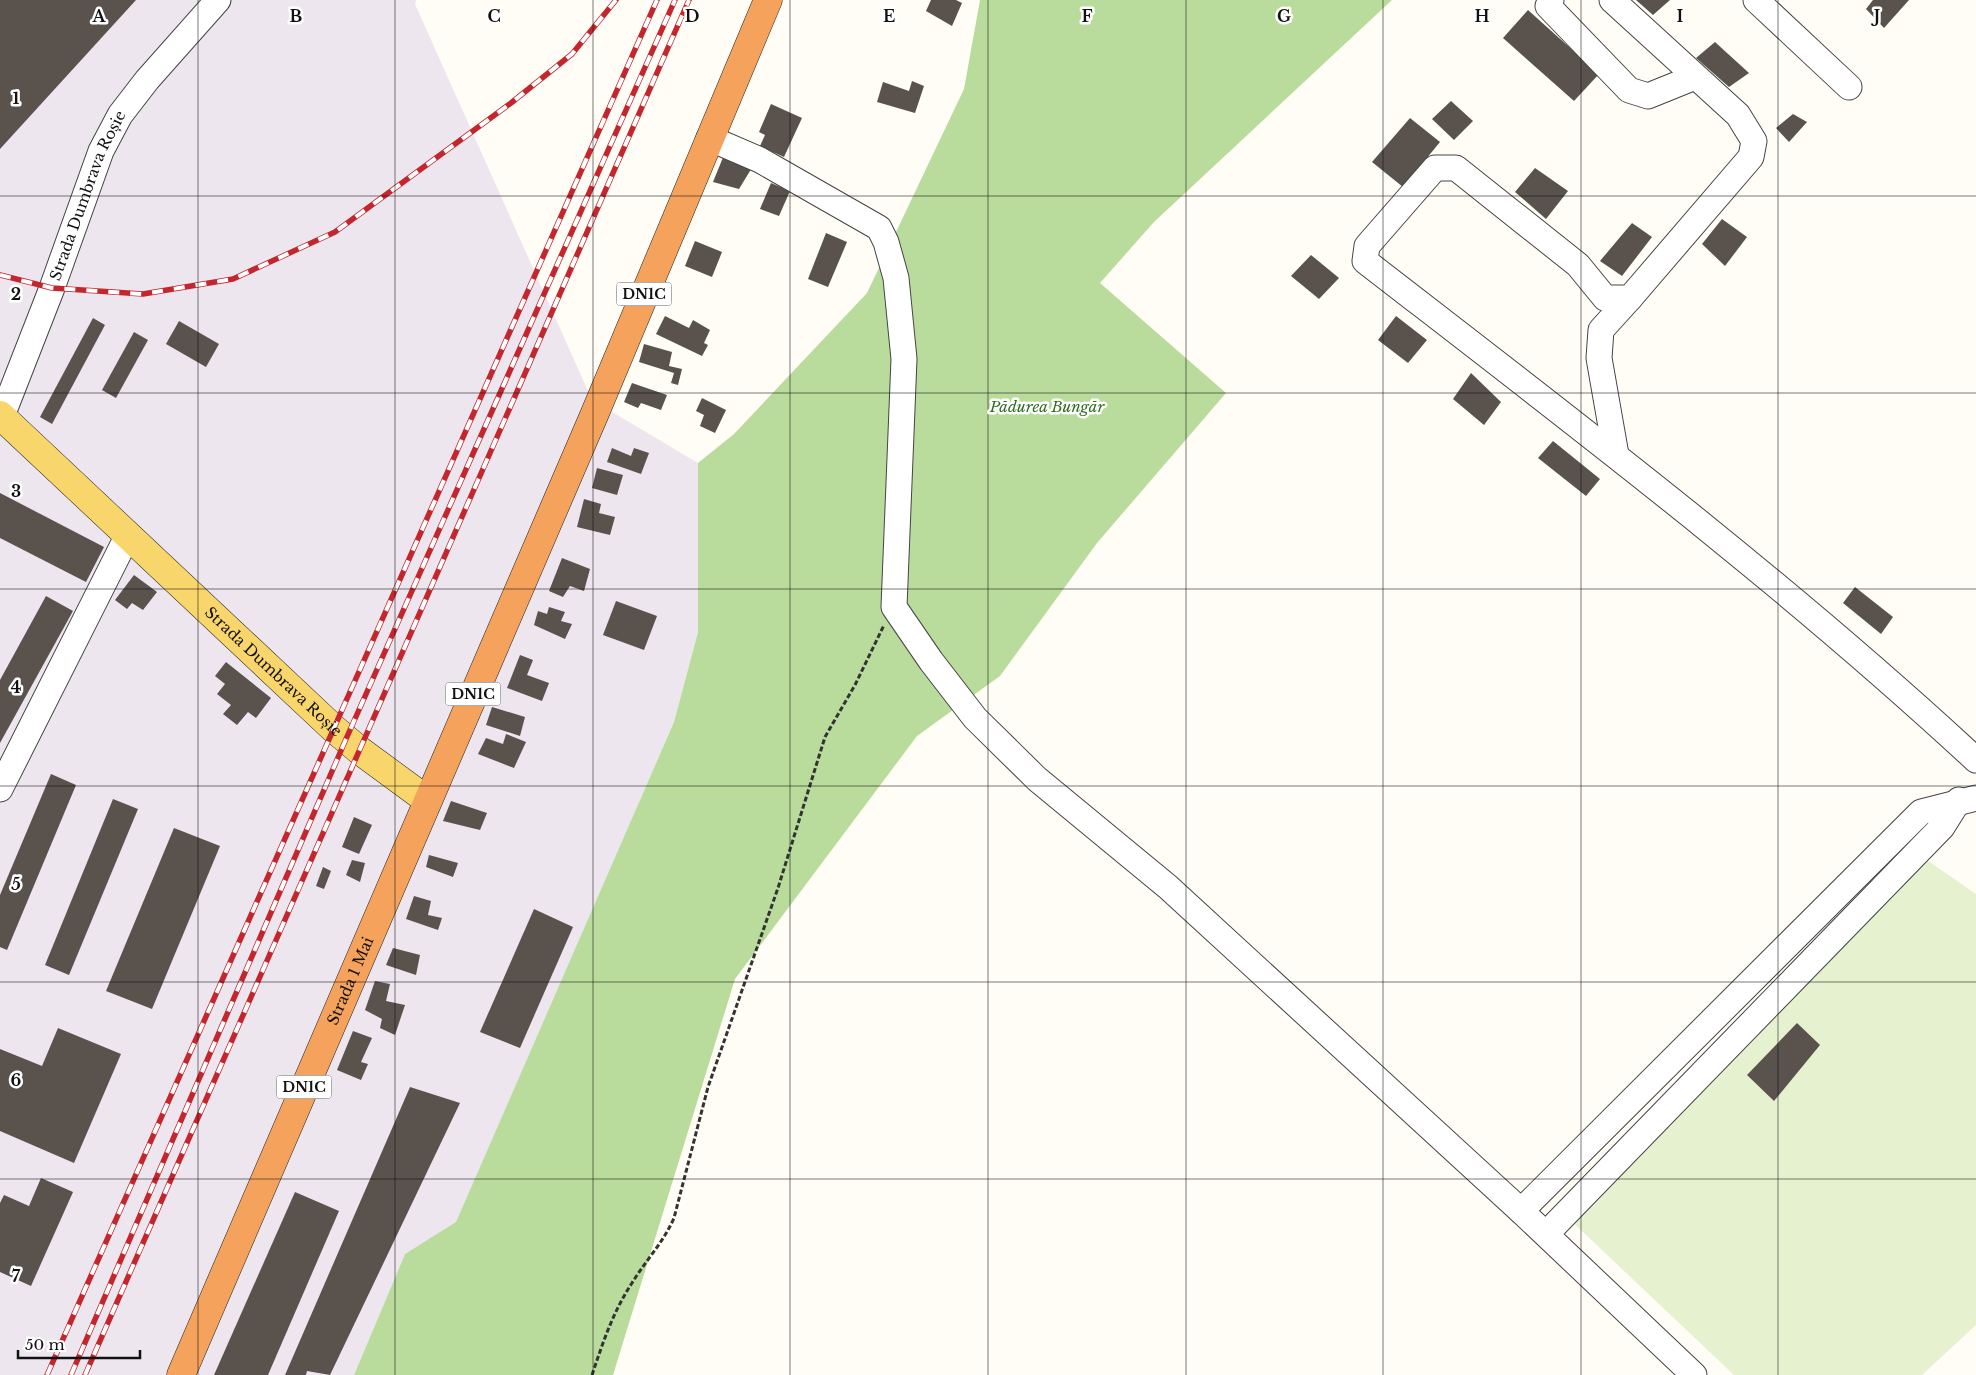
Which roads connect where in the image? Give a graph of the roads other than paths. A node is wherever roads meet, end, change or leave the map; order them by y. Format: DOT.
graph roads {
  1 [pos="218,0"];
  2 [pos="768,0"];
  3 [pos="1551,0"];
  4 [pos="1612,0"];
  5 [pos="1756,0"];
  6 [pos="1696,77"];
  7 [pos="1849,87"];
  8 [pos="709,138"];
  9 [pos="1630,298"];
  10 [pos="1,418"];
  11 [pos="1616,455"];
  12 [pos="128,535"];
  13 [pos="1976,760"];
  14 [pos="0,789"];
  15 [pos="1968,799"];
  16 [pos="427,800"];
  17 [pos="1521,1211"];
  18 [pos="1546,1234"];
  19 [pos="181,1375"];
  20 [pos="1694,1375"];
  1 -- 10 [label="street, Strada Dumbrava Roșie"];
  2 -- 8 [label="highway, DN1C"];
  3 -- 6 [label="street"];
  4 -- 6 [label="street"];
  5 -- 7 [label="street"];
  6 -- 9 [label="street"];
  8 -- 16 [label="highway, Strada 1 Mai / DN1C"];
  8 -- 17 [label="street"];
  9 -- 11 [label="street"];
  9 -- 11 [label="street"];
  10 -- 12 [label="main road, Strada Dumbrava Roșie"];
  11 -- 13 [label="street"];
  12 -- 14 [label="street"];
  12 -- 16 [label="main road, Strada Dumbrava Roșie"];
  15 -- 17 [label="street"];
  15 -- 18 [label="street"];
  16 -- 19 [label="highway, Strada 1 Mai / DN1C"];
  17 -- 18 [label="street"];
  18 -- 20 [label="street"];
}
